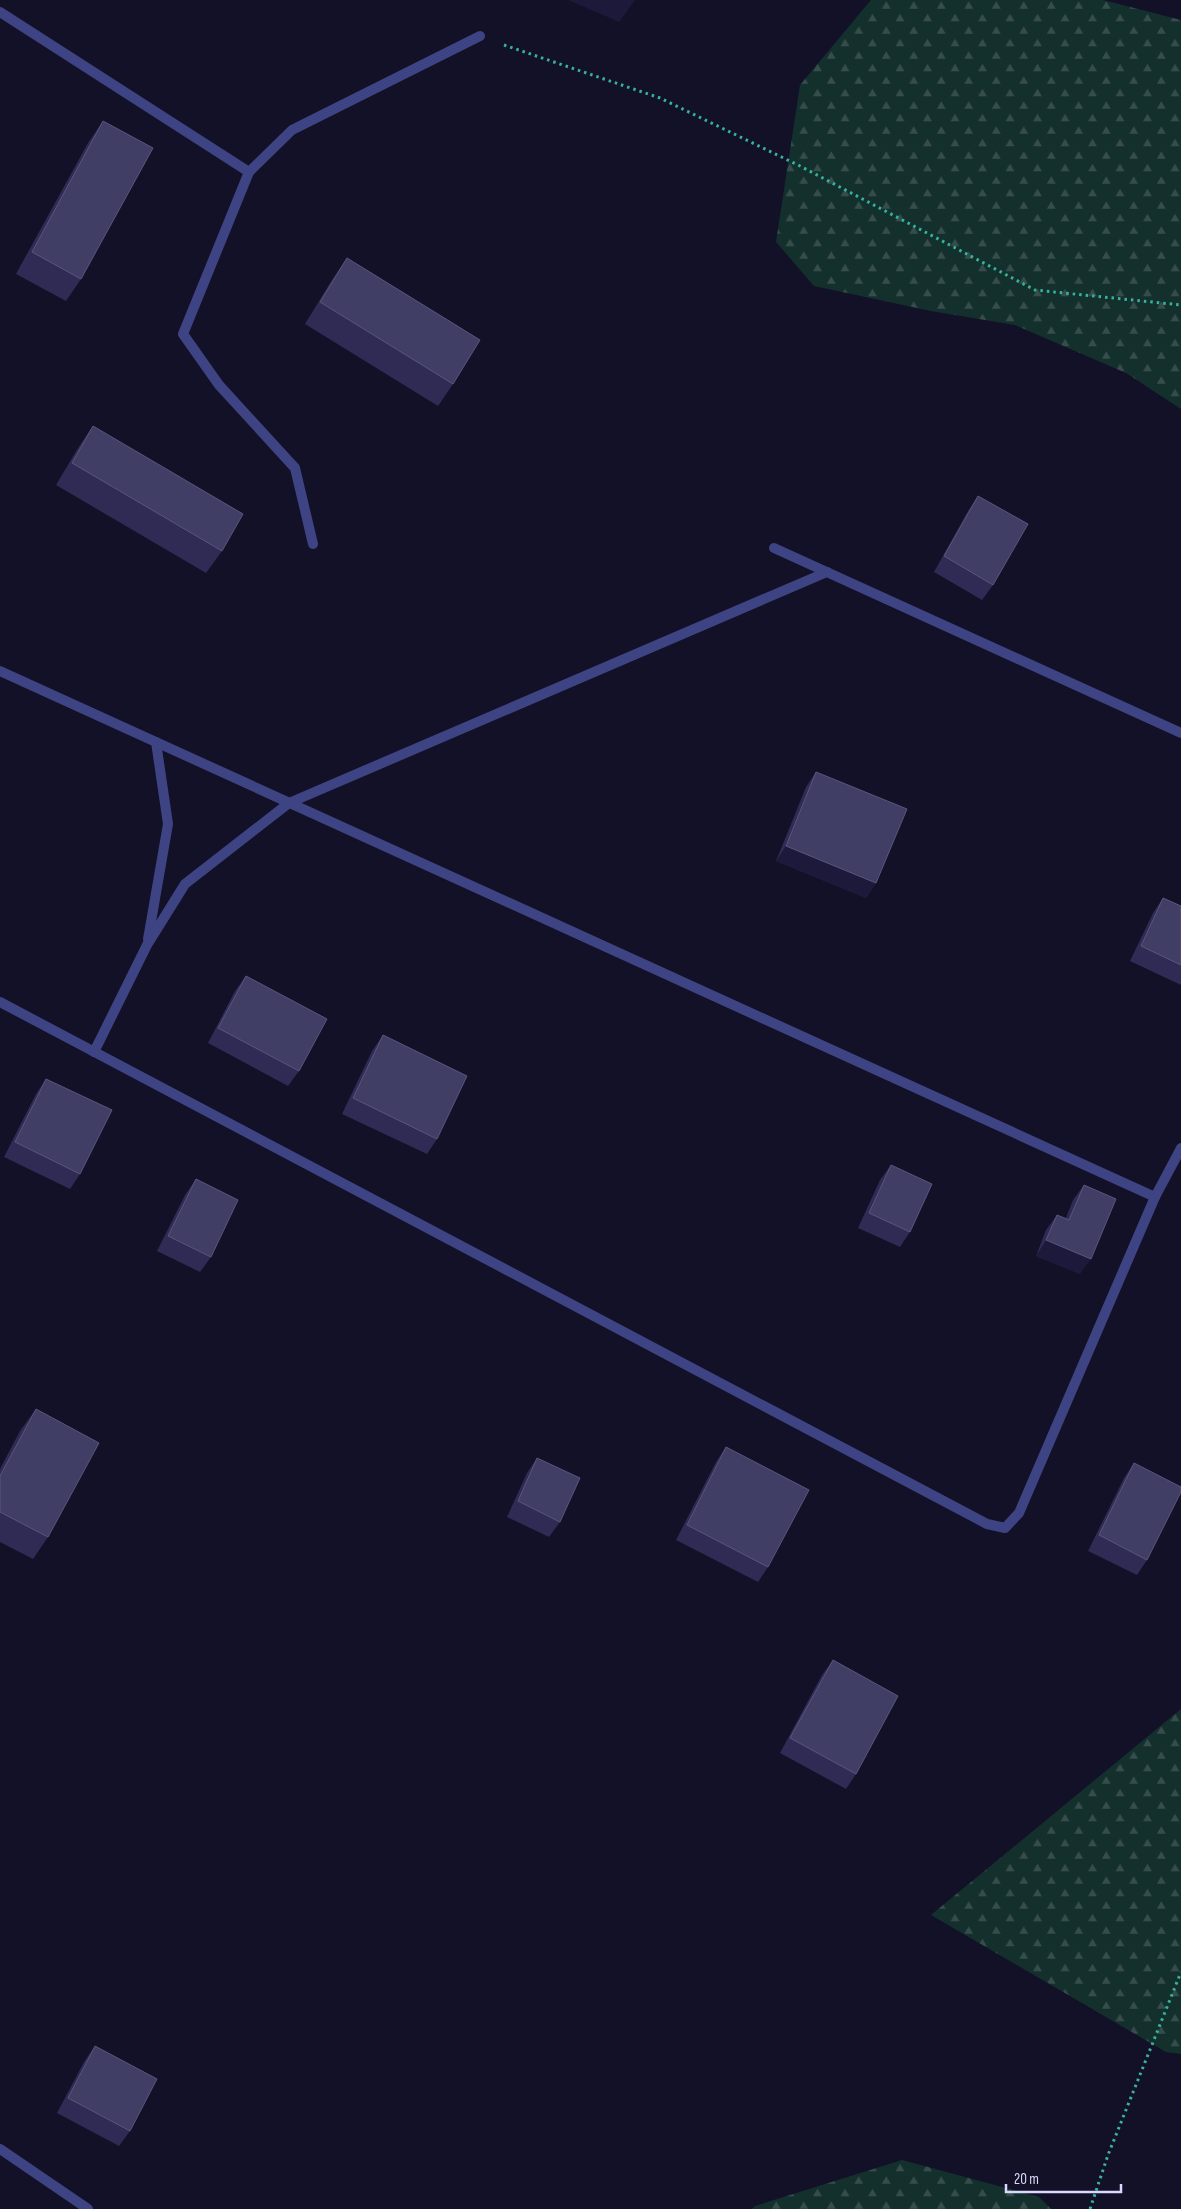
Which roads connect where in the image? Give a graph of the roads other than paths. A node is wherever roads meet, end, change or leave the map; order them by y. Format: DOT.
graph roads {
  1 [pos="0,12"];
  2 [pos="480,36"];
  3 [pos="248,172"];
  4 [pos="312,544"];
  5 [pos="774,548"];
  6 [pos="827,572"];
  7 [pos="0,671"];
  8 [pos="1181,733"];
  9 [pos="156,742"];
  10 [pos="289,803"];
  11 [pos="147,945"];
  12 [pos="0,1002"];
  13 [pos="94,1052"];
  14 [pos="1181,1148"];
  15 [pos="1155,1197"];
  16 [pos="0,2149"];
  17 [pos="88,2209"];
  1 -- 3 [label="street"];
  2 -- 3 [label="street"];
  3 -- 4 [label="street"];
  5 -- 6 [label="street"];
  6 -- 8 [label="street"];
  6 -- 10 [label="street"];
  7 -- 9 [label="street"];
  9 -- 10 [label="street"];
  9 -- 11 [label="street"];
  10 -- 11 [label="street"];
  10 -- 15 [label="street"];
  11 -- 13 [label="street"];
  12 -- 13 [label="street"];
  13 -- 15 [label="street"];
  14 -- 15 [label="street"];
  16 -- 17 [label="street"];
}
